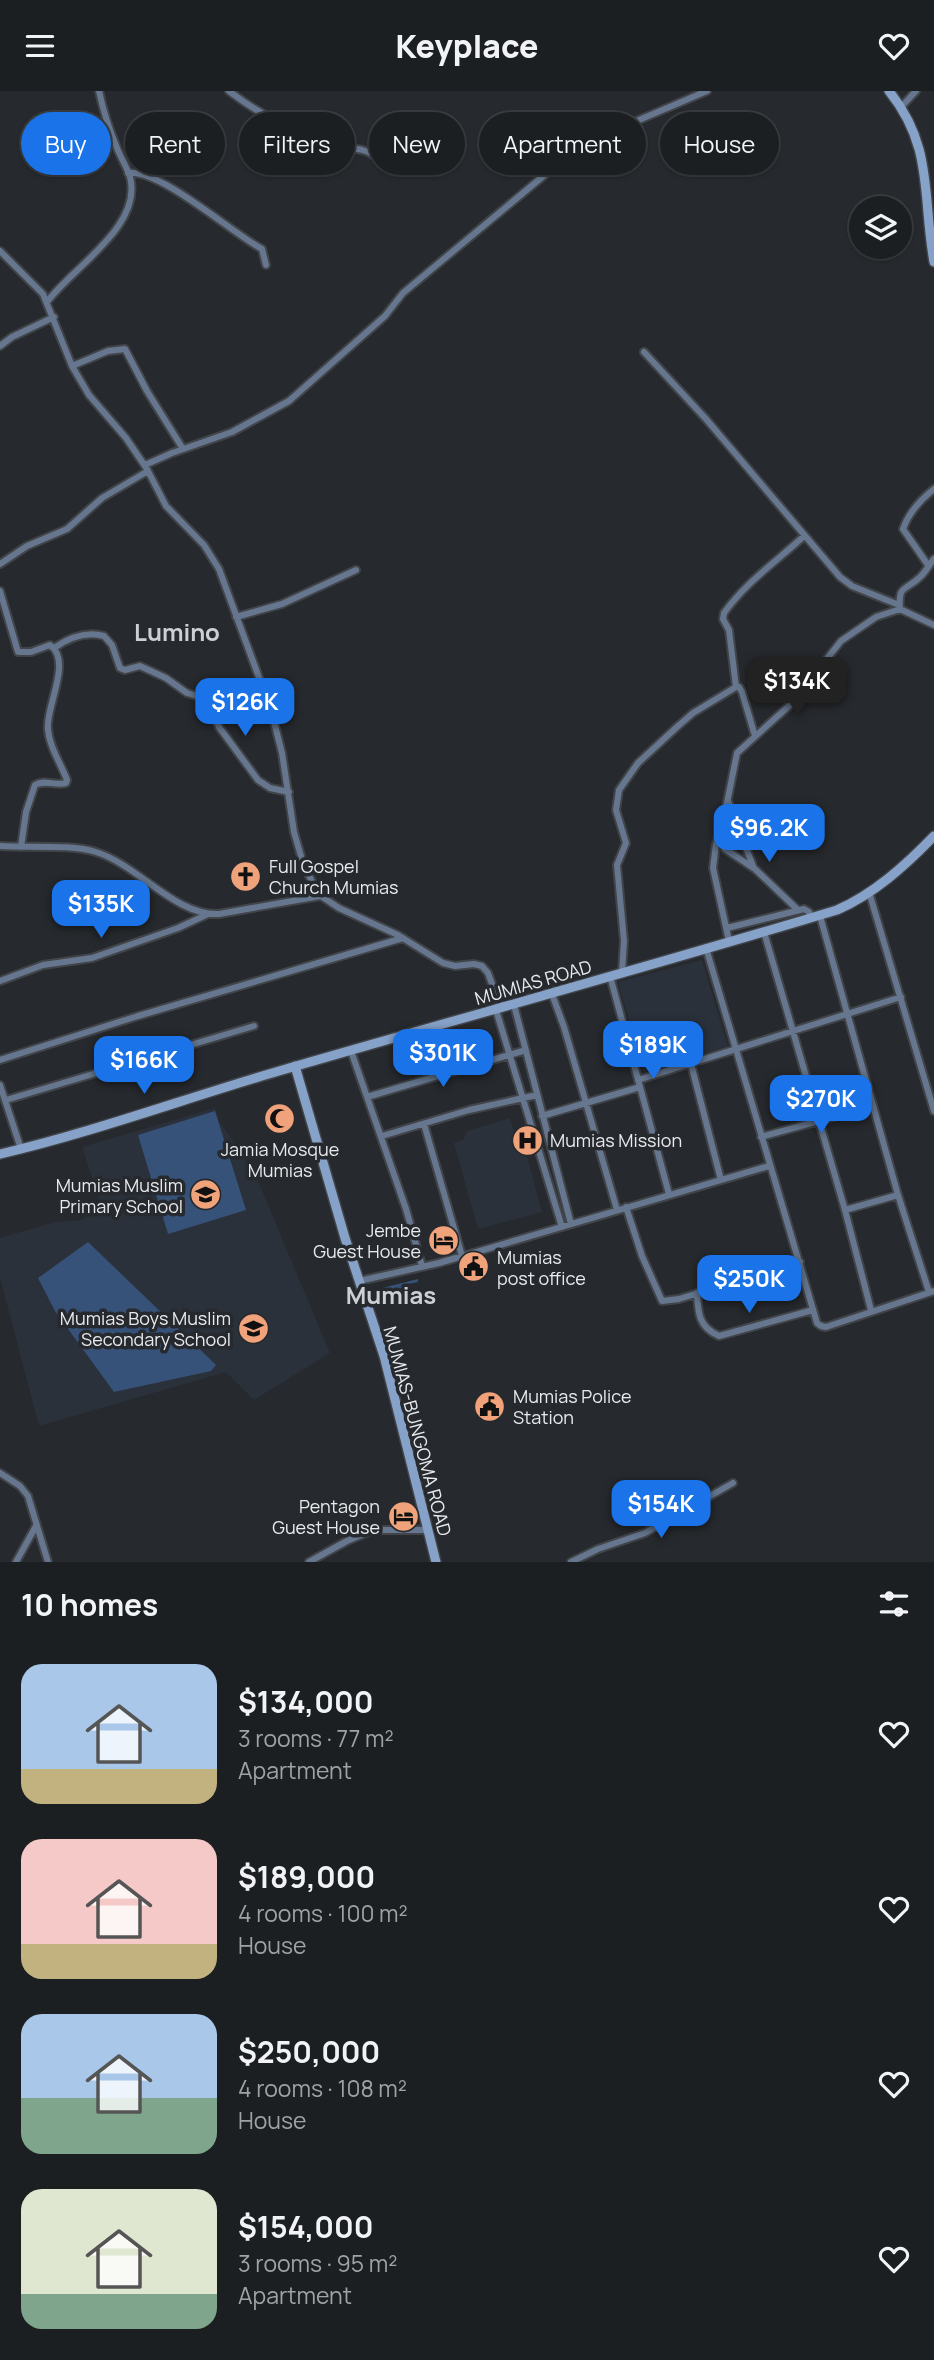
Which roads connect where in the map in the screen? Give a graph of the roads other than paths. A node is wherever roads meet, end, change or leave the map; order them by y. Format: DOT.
graph roads {
  1 [pos="99,91"];
  2 [pos="229,91"];
  3 [pos="707,91"];
  4 [pos="890,91"];
  5 [pos="916,91"];
  6 [pos="902,106"];
  7 [pos="369,153"];
  8 [pos="125,166"];
  9 [pos="128,175"];
  10 [pos="144,175"];
  11 [pos="0,251"];
  12 [pos="934,262"];
  13 [pos="265,265"];
  14 [pos="47,302"];
  15 [pos="54,317"];
  16 [pos="0,346"];
  17 [pos="644,352"];
  18 [pos="72,366"];
  19 [pos="183,449"];
  20 [pos="147,468"];
  21 [pos="934,489"];
  22 [pos="804,536"];
  23 [pos="934,559"];
  24 [pos="0,564"];
  25 [pos="929,565"];
  26 [pos="356,571"];
  27 [pos="0,591"];
  28 [pos="899,607"];
  29 [pos="236,617"];
  30 [pos="934,625"];
  31 [pos="54,648"];
  32 [pos="736,687"];
  33 [pos="755,736"];
  34 [pos="289,792"];
  35 [pos="727,799"];
  36 [pos="934,836"];
  37 [pos="718,839"];
  38 [pos="0,846"];
  39 [pos="21,847"];
  40 [pos="755,869"];
  41 [pos="869,892"];
  42 [pos="320,896"];
  43 [pos="798,910"];
  44 [pos="208,914"];
  45 [pos="816,917"];
  46 [pos="727,928"];
  47 [pos="764,932"];
  48 [pos="403,938"];
  49 [pos="729,941"];
  50 [pos="706,948"];
  51 [pos="622,972"];
  52 [pos="610,976"];
  53 [pos="0,981"];
  54 [pos="552,994"];
  55 [pos="901,997"];
  56 [pos="514,1005"];
  57 [pos="498,1009"];
  58 [pos="848,1015"];
  59 [pos="254,1026"];
  60 [pos="793,1031"];
  61 [pos="737,1050"];
  62 [pos="351,1051"];
  63 [pos="526,1051"];
  64 [pos="511,1054"];
  65 [pos="0,1060"];
  66 [pos="691,1064"];
  67 [pos="295,1066"];
  68 [pos="639,1083"];
  69 [pos="0,1085"];
  70 [pos="537,1095"];
  71 [pos="367,1097"];
  72 [pos="521,1097"];
  73 [pos="6,1100"];
  74 [pos="586,1103"];
  75 [pos="873,1106"];
  76 [pos="934,1111"];
  77 [pos="542,1116"];
  78 [pos="819,1121"];
  79 [pos="424,1124"];
  80 [pos="382,1136"];
  81 [pos="761,1137"];
  82 [pos="21,1149"];
  83 [pos="0,1154"];
  84 [pos="769,1165"];
  85 [pos="721,1180"];
  86 [pos="669,1194"];
  87 [pos="898,1195"];
  88 [pos="626,1207"];
  89 [pos="617,1210"];
  90 [pos="845,1210"];
  91 [pos="571,1224"];
  92 [pos="562,1227"];
  93 [pos="462,1256"];
  94 [pos="800,1262"];
  95 [pos="422,1266"];
  96 [pos="359,1281"];
  97 [pos="931,1291"];
  98 [pos="697,1293"];
  99 [pos="813,1310"];
  100 [pos="871,1310"];
  101 [pos="0,1473"];
  102 [pos="733,1483"];
  103 [pos="36,1526"];
  104 [pos="427,1530"];
  105 [pos="16,1562"];
  106 [pos="48,1562"];
  107 [pos="309,1562"];
  108 [pos="436,1562"];
  109 [pos="571,1562"];
  1 -- 8 [label="street"];
  2 -- 7 [label="street"];
  3 -- 19 [label="street"];
  4 -- 6 [label="street"];
  5 -- 6 [label="street"];
  6 -- 12 [label="street"];
  9 -- 14 [label="street"];
  10 -- 13 [label="street"];
  11 -- 14 [label="street"];
  14 -- 15 [label="street"];
  15 -- 16 [label="street"];
  15 -- 18 [label="street"];
  17 -- 22 [label="street"];
  18 -- 19 [label="street"];
  18 -- 20 [label="street"];
  19 -- 20 [label="street"];
  20 -- 24 [label="street"];
  20 -- 29 [label="street"];
  21 -- 25 [label="street"];
  22 -- 28 [label="street"];
  22 -- 32 [label="street"];
  23 -- 25 [label="street"];
  25 -- 28 [label="street"];
  26 -- 29 [label="street"];
  27 -- 31 [label="street"];
  28 -- 30 [label="street"];
  28 -- 33 [label="street"];
  29 -- 34 [label="street"];
  31 -- 34 [label="street"];
  31 -- 39 [label="street"];
  32 -- 33 [label="street"];
  32 -- 51 [label="street"];
  33 -- 35 [label="street"];
  34 -- 42 [label="street"];
  35 -- 37 [label="street"];
  35 -- 40 [label="street"];
  36 -- 41 [label="street, MUMIAS ROAD"];
  37 -- 40 [label="street"];
  37 -- 46 [label="street"];
  38 -- 39 [label="street"];
  39 -- 44 [label="street"];
  40 -- 43 [label="street"];
  41 -- 45 [label="street, MUMIAS ROAD"];
  41 -- 55 [label="street"];
  42 -- 44 [label="street"];
  42 -- 48 [label="street"];
  43 -- 45 [label="street"];
  43 -- 46 [label="street"];
  44 -- 53 [label="street"];
  45 -- 47 [label="street, MUMIAS ROAD"];
  45 -- 58 [label="street"];
  46 -- 49 [label="street"];
  47 -- 49 [label="street, MUMIAS ROAD"];
  47 -- 60 [label="street"];
  48 -- 57 [label="street"];
  48 -- 65 [label="street"];
  49 -- 50 [label="street, MUMIAS ROAD"];
  50 -- 51 [label="street, MUMIAS ROAD"];
  50 -- 61 [label="street"];
  51 -- 52 [label="street, MUMIAS ROAD"];
  52 -- 54 [label="street, MUMIAS ROAD"];
  52 -- 68 [label="street"];
  54 -- 56 [label="street, MUMIAS ROAD"];
  54 -- 74 [label="street"];
  55 -- 58 [label="street"];
  55 -- 76 [label="street"];
  56 -- 57 [label="street, MUMIAS ROAD"];
  56 -- 63 [label="street"];
  57 -- 62 [label="street, MUMIAS ROAD"];
  57 -- 64 [label="street"];
  58 -- 60 [label="street"];
  58 -- 75 [label="street"];
  59 -- 73 [label="street"];
  60 -- 61 [label="street"];
  60 -- 78 [label="street"];
  61 -- 66 [label="street"];
  61 -- 81 [label="street"];
  62 -- 67 [label="street, MUMIAS ROAD"];
  62 -- 71 [label="street"];
  63 -- 64 [label="street"];
  63 -- 70 [label="street"];
  64 -- 71 [label="street"];
  64 -- 72 [label="street"];
  66 -- 68 [label="street"];
  66 -- 85 [label="street"];
  67 -- 82 [label="street, MUMIAS ROAD"];
  67 -- 96 [label="street, MUMIAS-BUNGOMA ROAD"];
  68 -- 74 [label="street"];
  68 -- 86 [label="street"];
  69 -- 73 [label="street"];
  70 -- 72 [label="street"];
  70 -- 77 [label="street"];
  71 -- 80 [label="street"];
  72 -- 79 [label="street"];
  72 -- 92 [label="street"];
  73 -- 82 [label="street"];
  74 -- 77 [label="street"];
  74 -- 89 [label="street"];
  75 -- 78 [label="street"];
  75 -- 87 [label="street"];
  77 -- 91 [label="street"];
  78 -- 81 [label="street"];
  78 -- 90 [label="street"];
  79 -- 80 [label="street"];
  79 -- 93 [label="street"];
  80 -- 95 [label="street"];
  81 -- 84 [label="street"];
  82 -- 83 [label="street, MUMIAS ROAD"];
  84 -- 85 [label="street"];
  84 -- 94 [label="street"];
  85 -- 86 [label="street"];
  86 -- 88 [label="street"];
  87 -- 90 [label="street"];
  87 -- 97 [label="street"];
  88 -- 89 [label="street"];
  88 -- 98 [label="street"];
  89 -- 91 [label="street"];
  90 -- 100 [label="street"];
  91 -- 92 [label="street"];
  92 -- 93 [label="street"];
  93 -- 95 [label="street"];
  94 -- 98 [label="street"];
  94 -- 99 [label="street"];
  95 -- 96 [label="street"];
  96 -- 104 [label="street, MUMIAS-BUNGOMA ROAD"];
  97 -- 100 [label="street"];
  98 -- 99 [label="street"];
  99 -- 100 [label="street"];
  101 -- 103 [label="street"];
  102 -- 109 [label="street"];
  103 -- 105 [label="street"];
  103 -- 106 [label="street"];
  104 -- 107 [label="street"];
  104 -- 108 [label="street, MUMIAS-BUNGOMA ROAD"];
}
